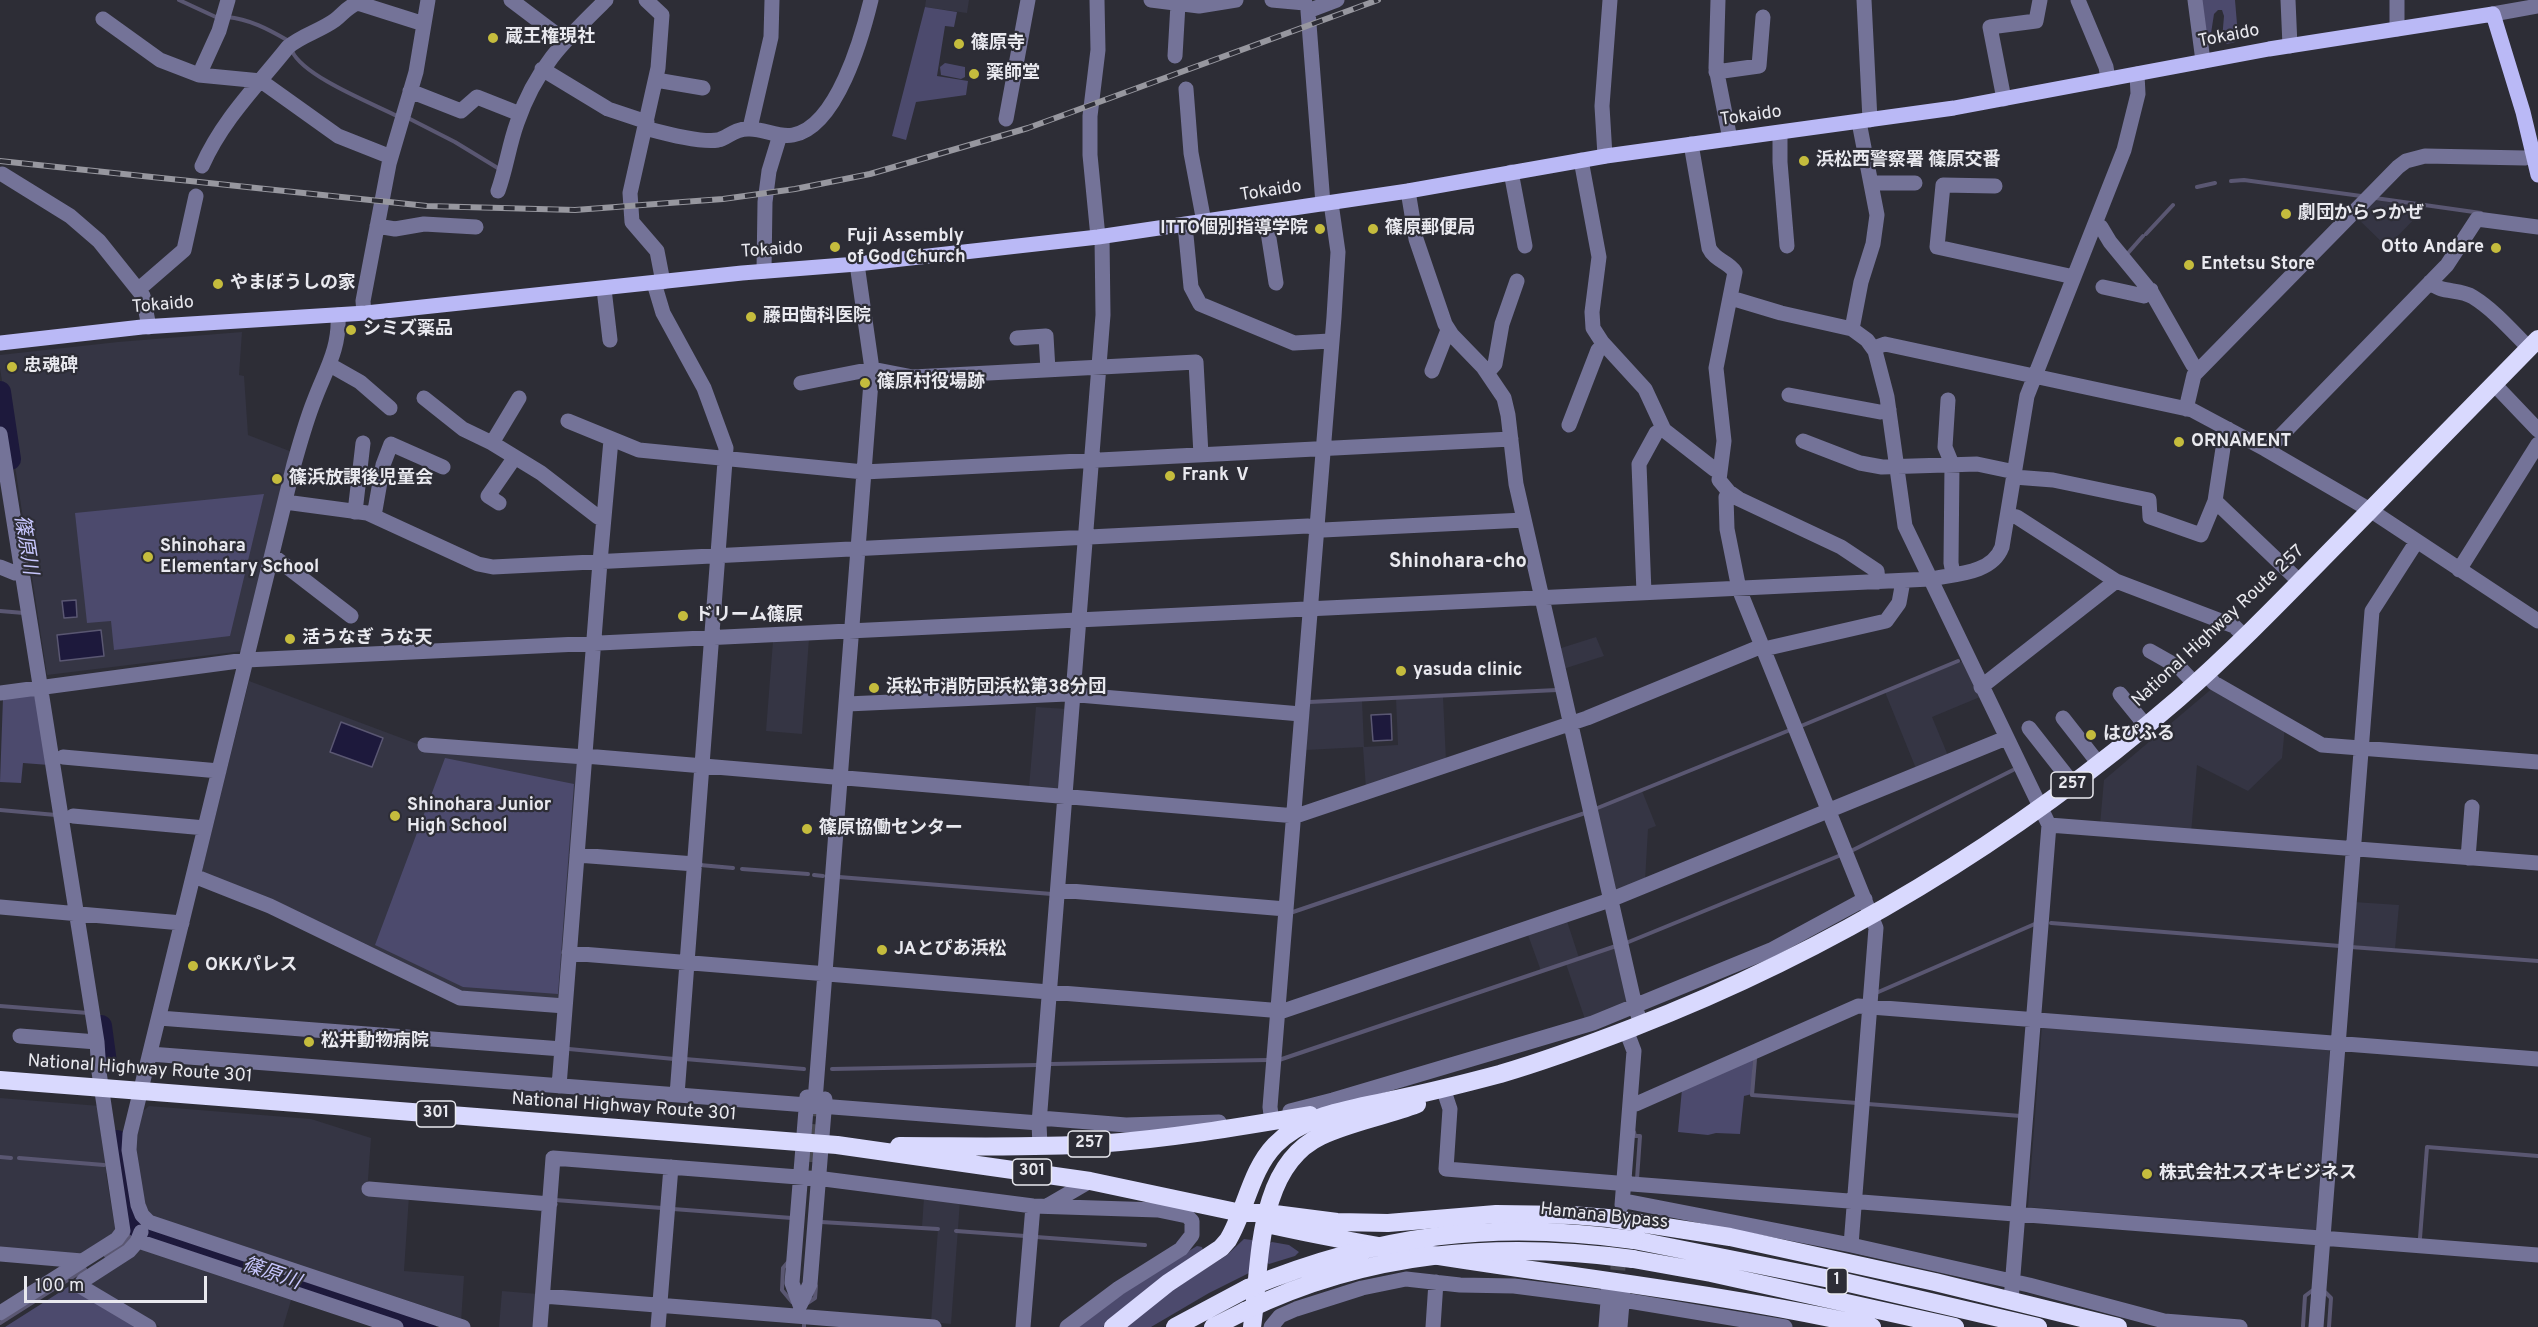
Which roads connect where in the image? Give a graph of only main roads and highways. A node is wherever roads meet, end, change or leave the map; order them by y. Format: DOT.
graph roads {
  1 [pos="2534,148"];
  2 [pos="2538,175"];
  3 [pos="0,343"];
  4 [pos="2534,343"];
  5 [pos="1498,1074"];
  6 [pos="0,1080"];
  7 [pos="1339,1110"];
  8 [pos="1388,1115"];
  9 [pos="820,1144"];
  10 [pos="1241,1213"];
  11 [pos="1265,1218"];
  12 [pos="1248,1319"];
  13 [pos="1113,1327"];
  14 [pos="1175,1327"];
  15 [pos="1213,1327"];
  16 [pos="1872,1327"];
  17 [pos="1955,1327"];
  18 [pos="2038,1327"];
  19 [pos="2118,1327"];
  1 -- 2 [label="main road"];
  1 -- 3 [label="main road, Tokaido"];
  4 -- 5 [label="highway, National Highway Route 257 / 257"];
  5 -- 7 [label="highway, National Highway Route 257 / 257"];
  5 -- 8 [label="highway, National Highway Route 257 / 257"];
  6 -- 9 [label="highway, National Highway Route 301 / 301"];
  7 -- 9 [label="highway, 257"];
  7 -- 10 [label="highway, National Highway Route 257 / 257"];
  8 -- 10 [label="highway, 257"];
  8 -- 11 [label="highway, National Highway Route 257 / 257"];
  9 -- 10 [label="highway, National Highway Route 301 / 301"];
  10 -- 11 [label="highway, National Highway Route 301"];
  10 -- 13 [label="highway"];
  11 -- 12 [label="highway, National Highway Route 257"];
  11 -- 16 [label="highway"];
  11 -- 19 [label="highway"];
  12 -- 15 [label="highway, 1"];
  12 -- 17 [label="highway, 1, bridge"];
  14 -- 18 [label="highway, Hamana Bypass / 1, bridge"];
}
